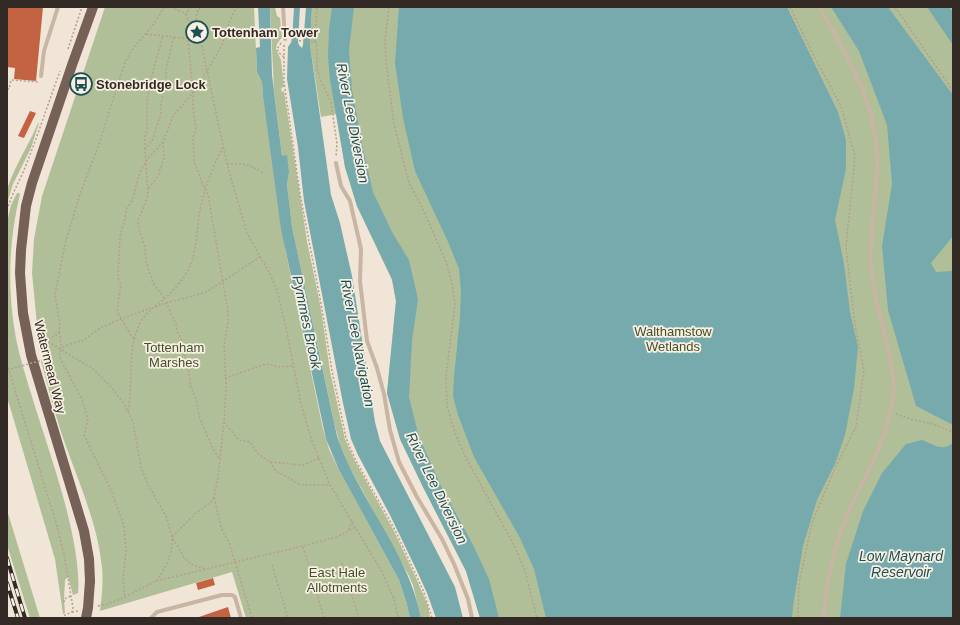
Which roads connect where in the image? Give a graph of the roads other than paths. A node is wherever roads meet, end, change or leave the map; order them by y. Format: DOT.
graph roads {
  1 [pos="58,7"];
  2 [pos="93,7"];
  3 [pos="282,7"];
  4 [pos="819,7"];
  5 [pos="283,40"];
  6 [pos="41,76"];
  7 [pos="336,163"];
  8 [pos="86,618"];
  9 [pos="151,618"];
  10 [pos="241,618"];
  11 [pos="472,618"];
  12 [pos="824,618"];
  1 -- 6 [label="lane"];
  2 -- 8 [label="main road, Watermead Way, bridge"];
  3 -- 5 [label="lane"];
  4 -- 12 [label="lane"];
  7 -- 11 [label="lane"];
  9 -- 10 [label="lane"];
}
